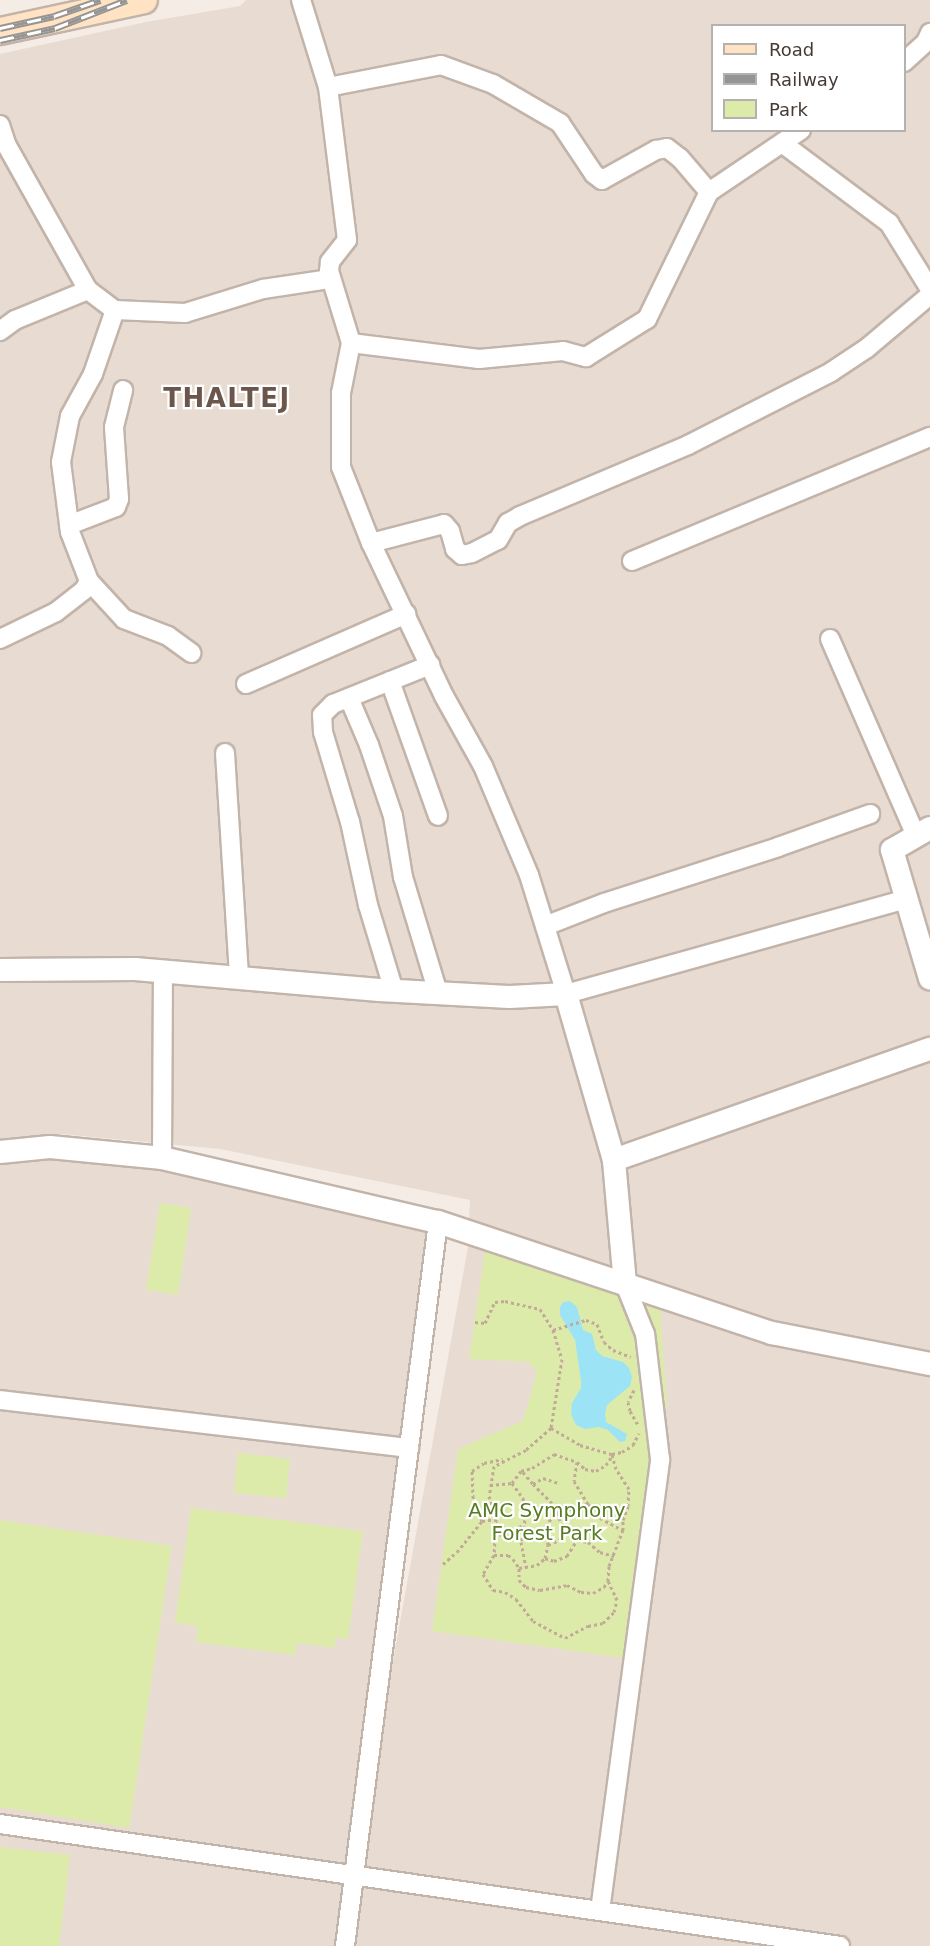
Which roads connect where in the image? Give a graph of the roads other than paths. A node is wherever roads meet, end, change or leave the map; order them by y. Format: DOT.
graph roads {
  1 [pos="144,0"];
  2 [pos="301,0"];
  3 [pos="0,31"];
  4 [pos="930,33"];
  5 [pos="906,60"];
  6 [pos="328,87"];
  7 [pos="0,125"];
  8 [pos="798,132"];
  9 [pos="782,143"];
  10 [pos="709,192"];
  11 [pos="330,279"];
  12 [pos="930,289"];
  13 [pos="88,290"];
  14 [pos="930,295"];
  15 [pos="115,310"];
  16 [pos="0,331"];
  17 [pos="351,343"];
  18 [pos="123,390"];
  19 [pos="930,437"];
  20 [pos="69,525"];
  21 [pos="371,543"];
  22 [pos="632,561"];
  23 [pos="89,581"];
  24 [pos="406,614"];
  25 [pos="0,639"];
  26 [pos="830,639"];
  27 [pos="191,653"];
  28 [pos="430,665"];
  29 [pos="390,681"];
  30 [pos="246,684"];
  31 [pos="349,698"];
  32 [pos="225,753"];
  33 [pos="870,814"];
  34 [pos="438,816"];
  35 [pos="923,832"];
  36 [pos="907,899"];
  37 [pos="545,926"];
  38 [pos="0,970"];
  39 [pos="162,971"];
  40 [pos="238,978"];
  41 [pos="930,978"];
  42 [pos="394,991"];
  43 [pos="438,993"];
  44 [pos="566,994"];
  45 [pos="930,1049"];
  46 [pos="0,1152"];
  47 [pos="162,1158"];
  48 [pos="614,1160"];
  49 [pos="438,1222"];
  50 [pos="625,1284"];
  51 [pos="930,1364"];
  52 [pos="0,1400"];
  53 [pos="409,1448"];
  54 [pos="0,1824"];
  55 [pos="354,1876"];
  56 [pos="600,1911"];
  57 [pos="345,1946"];
  58 [pos="840,1946"];
  1 -- 3 [label="main road"];
  2 -- 6 [label="street"];
  4 -- 5 [label="street"];
  6 -- 10 [label="street"];
  6 -- 11 [label="street"];
  7 -- 13 [label="street"];
  8 -- 9 [label="street"];
  9 -- 10 [label="street"];
  9 -- 12 [label="street"];
  10 -- 17 [label="street"];
  11 -- 15 [label="street"];
  11 -- 17 [label="street"];
  13 -- 15 [label="street"];
  13 -- 16 [label="street"];
  14 -- 21 [label="street"];
  15 -- 20 [label="street"];
  17 -- 21 [label="street"];
  18 -- 20 [label="street"];
  19 -- 22 [label="street"];
  20 -- 23 [label="street"];
  21 -- 24 [label="street"];
  23 -- 25 [label="street"];
  23 -- 27 [label="street"];
  24 -- 28 [label="street"];
  24 -- 30 [label="street"];
  26 -- 35 [label="street"];
  28 -- 29 [label="street"];
  28 -- 37 [label="street"];
  29 -- 31 [label="street"];
  29 -- 34 [label="street"];
  31 -- 42 [label="street"];
  31 -- 43 [label="street"];
  32 -- 40 [label="street"];
  33 -- 37 [label="street"];
  35 -- 36 [label="street"];
  36 -- 41 [label="street"];
  36 -- 44 [label="street"];
  37 -- 44 [label="street"];
  38 -- 39 [label="street"];
  39 -- 40 [label="street"];
  39 -- 47 [label="street"];
  40 -- 42 [label="street"];
  42 -- 43 [label="street"];
  43 -- 44 [label="street"];
  44 -- 48 [label="street"];
  45 -- 48 [label="street"];
  46 -- 47 [label="street"];
  47 -- 49 [label="street"];
  48 -- 50 [label="street"];
  49 -- 50 [label="street"];
  49 -- 53 [label="street"];
  50 -- 51 [label="street"];
  50 -- 56 [label="street"];
  52 -- 53 [label="street"];
  53 -- 55 [label="street"];
  54 -- 55 [label="street"];
  55 -- 56 [label="street"];
  55 -- 57 [label="street"];
  56 -- 58 [label="street"];
}
